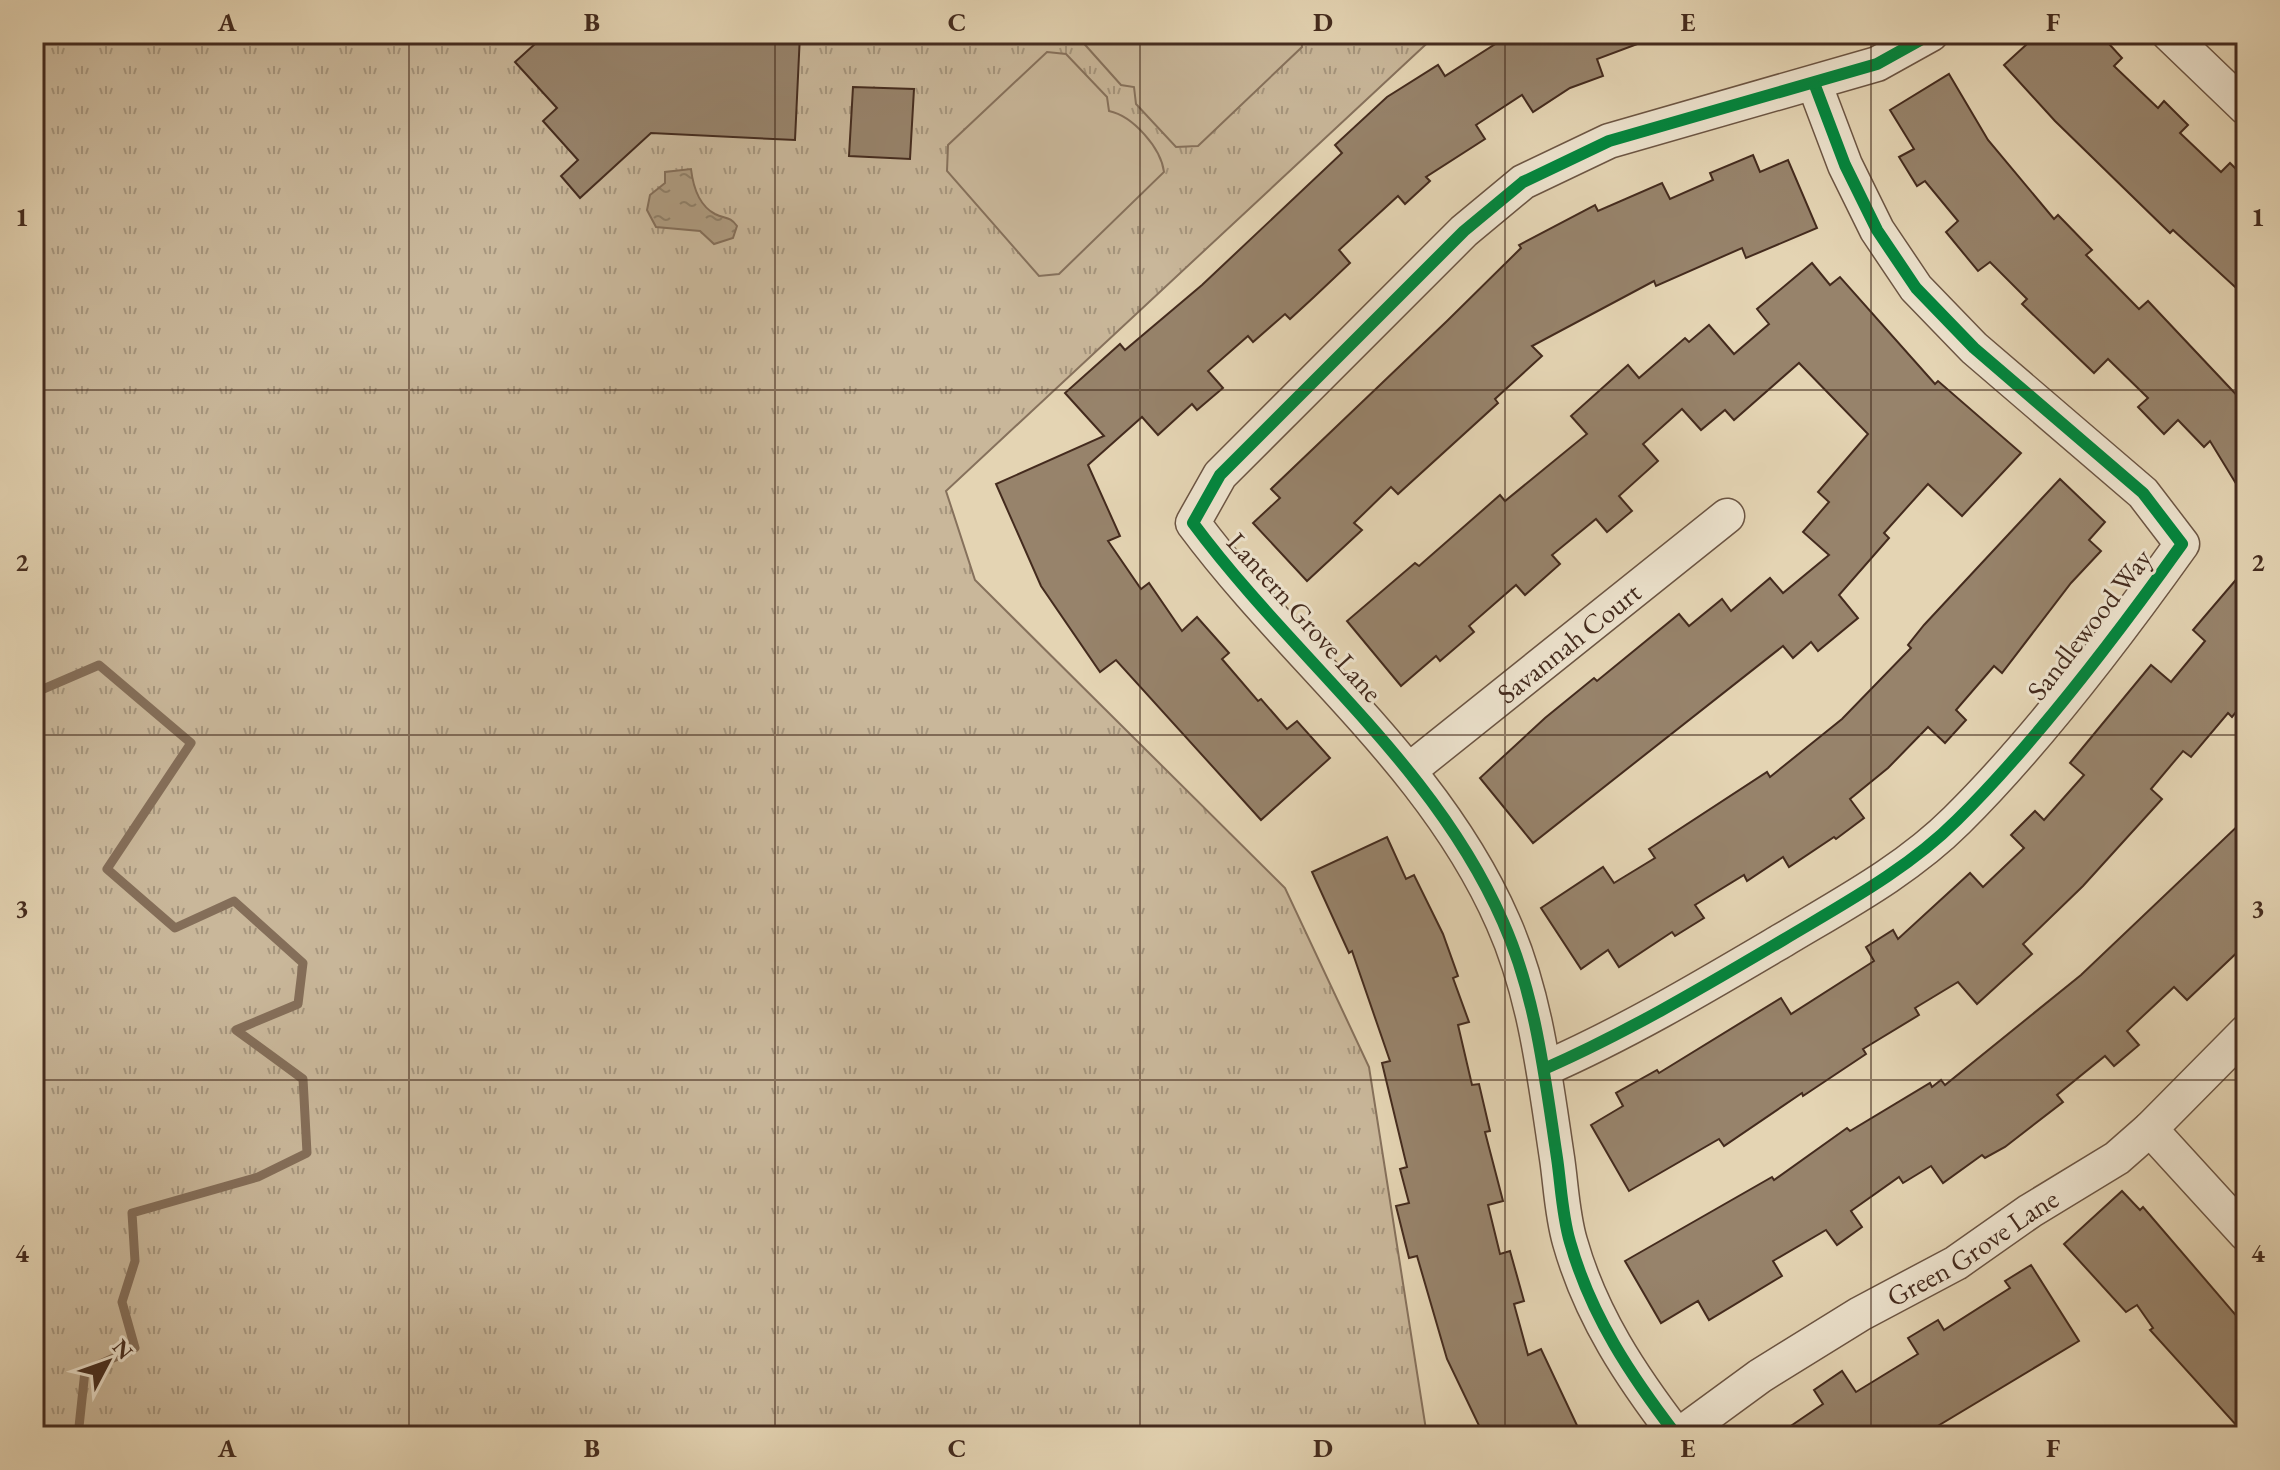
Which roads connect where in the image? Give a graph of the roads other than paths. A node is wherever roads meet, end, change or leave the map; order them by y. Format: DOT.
graph roads {
  1 [pos="1931,34"];
  2 [pos="2169,34"];
  3 [pos="1814,83"];
  4 [pos="2246,108"];
  5 [pos="1727,516"];
  6 [pos="1411,769"];
  7 [pos="2246,1032"];
  8 [pos="1544,1069"];
  9 [pos="2150,1129"];
  10 [pos="2246,1234"];
  11 [pos="1678,1436"];
  1 -- 3 [label="street, Lantern Grove Lane"];
  2 -- 4 [label="street"];
  3 -- 6 [label="street, Lantern Grove Lane"];
  3 -- 8 [label="street, Sandlewood Way"];
  5 -- 6 [label="street, Savannah Court"];
  6 -- 8 [label="street, Lantern Grove Lane"];
  7 -- 9 [label="street, Green Grove Lane"];
  8 -- 11 [label="street, Lantern Grove Lane"];
  9 -- 10 [label="street"];
  9 -- 11 [label="street, Green Grove Lane"];
}
